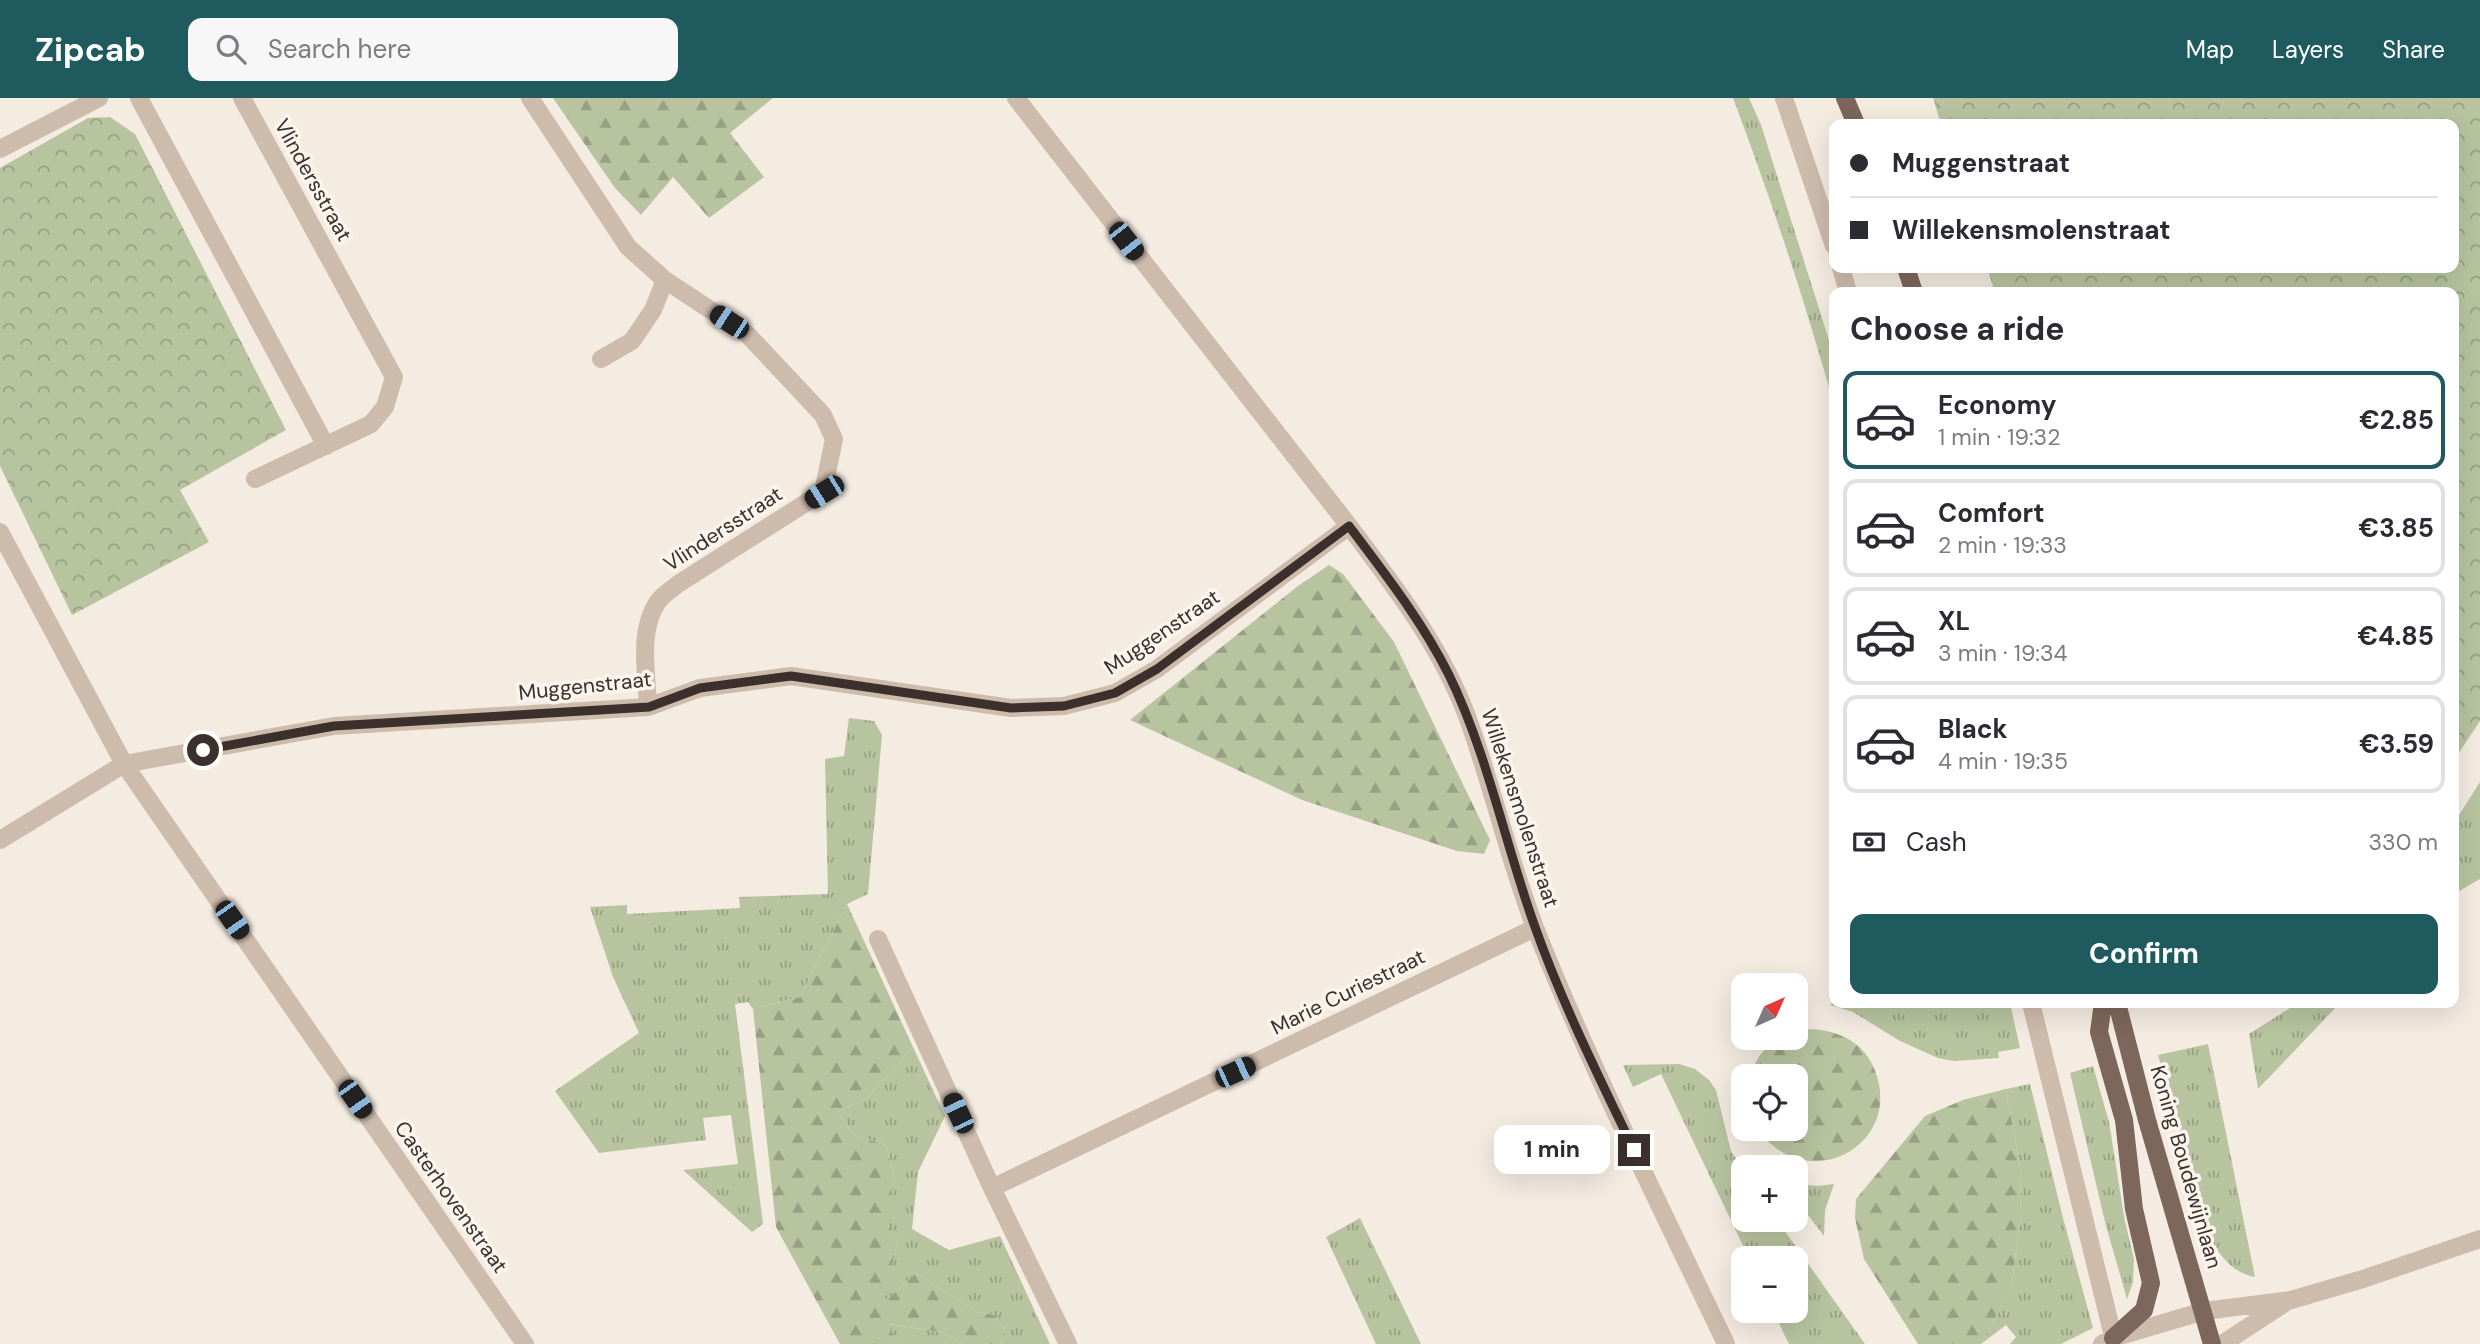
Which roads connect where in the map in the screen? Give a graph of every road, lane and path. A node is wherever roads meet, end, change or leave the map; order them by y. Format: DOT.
graph roads {
  1 [pos="99,98"];
  2 [pos="139,98"];
  3 [pos="243,98"];
  4 [pos="530,98"];
  5 [pos="1016,98"];
  6 [pos="1783,98"];
  7 [pos="1846,98"];
  8 [pos="1854,119"];
  9 [pos="0,149"];
  10 [pos="1829,231"];
  11 [pos="665,280"];
  12 [pos="601,359"];
  13 [pos="326,446"];
  14 [pos="255,479"];
  15 [pos="1349,526"];
  16 [pos="0,532"];
  17 [pos="649,707"];
  18 [pos="124,764"];
  19 [pos="0,840"];
  20 [pos="1535,928"];
  21 [pos="877,939"];
  22 [pos="2032,1008"];
  23 [pos="2102,1008"];
  24 [pos="2118,1008"];
  25 [pos="992,1188"];
  26 [pos="2480,1239"];
  27 [pos="2291,1300"];
  28 [pos="2204,1311"];
  29 [pos="2110,1342"];
  30 [pos="525,1344"];
  31 [pos="1068,1344"];
  32 [pos="1726,1344"];
  33 [pos="2212,1344"];
  34 [pos="2222,1344"];
  1 -- 9 [label="street"];
  2 -- 13 [label="street"];
  3 -- 13 [label="street, Vlindersstraat"];
  4 -- 11 [label="street, Vlindersstraat"];
  5 -- 15 [label="street, Willekensmolenstraat"];
  6 -- 10 [label="street"];
  7 -- 8 [label="main road"];
  11 -- 12 [label="street"];
  11 -- 17 [label="street, Vlindersstraat"];
  13 -- 14 [label="street, Vlindersstraat"];
  15 -- 17 [label="street, Muggenstraat"];
  15 -- 20 [label="street, Willekensmolenstraat"];
  16 -- 18 [label="street"];
  17 -- 18 [label="street, Muggenstraat"];
  18 -- 19 [label="street, Muggenstraat"];
  18 -- 30 [label="street, Casterhovenstraat"];
  20 -- 25 [label="street, Marie Curiestraat"];
  20 -- 32 [label="street, Willekensmolenstraat"];
  21 -- 25 [label="street"];
  22 -- 29 [label="street"];
  23 -- 29 [label="main road"];
  24 -- 28 [label="main road, Koning Boudewijnlaan"];
  25 -- 31 [label="street"];
  26 -- 27 [label="street"];
  27 -- 28 [label="street"];
  27 -- 34 [label="street"];
  28 -- 29 [label="street"];
  28 -- 33 [label="main road, Koning Boudewijnlaan"];
}
